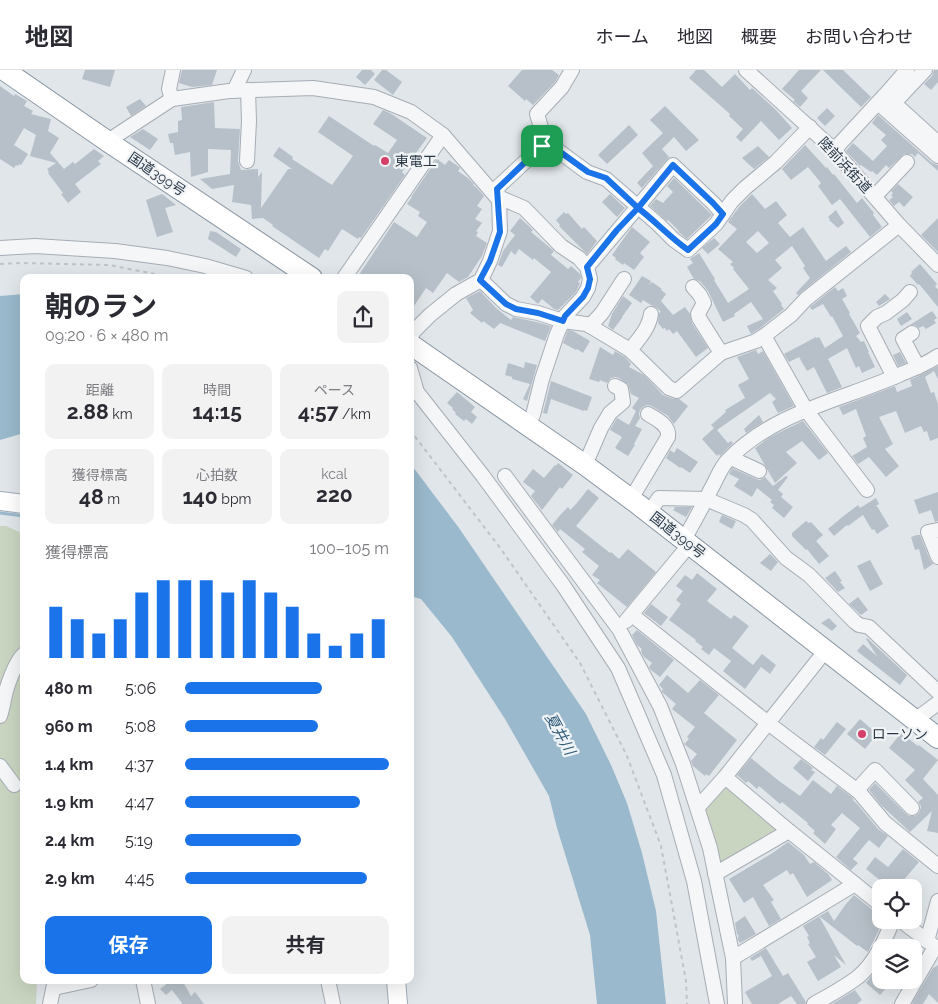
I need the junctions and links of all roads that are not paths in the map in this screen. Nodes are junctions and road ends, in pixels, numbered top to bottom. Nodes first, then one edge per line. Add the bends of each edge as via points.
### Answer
1 (4, 70) edge
2 (173, 70) edge
3 (244, 70) edge
4 (572, 70) edge
5 (746, 70) edge
6 (906, 70) edge
7 (924, 70) edge
8 (241, 90) junction
9 (172, 99) junction
10 (886, 100) junction
11 (810, 128) junction
12 (443, 135) junction
13 (545, 141) junction
14 (938, 143) edge
15 (109, 144) junction
16 (834, 150) junction
17 (938, 156) edge
18 (247, 161) dead end
19 (907, 162) dead end
20 (874, 196) junction
21 (499, 200) junction
22 (638, 208) junction
23 (723, 214) junction
24 (900, 225) junction
25 (0, 248) edge
26 (938, 264) edge
27 (587, 267) junction
28 (232, 274) edge
29 (306, 274) edge
30 (347, 274) edge
31 (624, 279) dead end
32 (480, 280) junction
33 (692, 287) dead end
34 (910, 292) dead end
35 (651, 314) dead end
36 (563, 321) junction
37 (590, 326) junction
38 (414, 331) edge
39 (912, 333) dead end
40 (764, 336) junction
41 (414, 347) edge
42 (630, 350) junction
43 (721, 353) junction
44 (938, 356) edge
45 (918, 367) junction
46 (894, 378) junction
47 (615, 386) dead end
48 (414, 387) edge
49 (806, 410) junction
50 (648, 414) dead end
51 (528, 425) junction
52 (730, 458) junction
53 (586, 466) junction
54 (759, 471) dead end
55 (505, 476) dead end
56 (866, 490) dead end
57 (632, 499) junction
58 (706, 499) junction
59 (0, 501) edge
60 (20, 504) edge
61 (649, 512) junction
62 (938, 530) edge
63 (687, 542) junction
64 (938, 556) edge
65 (632, 615) junction
66 (619, 629) junction
67 (826, 650) junction
68 (20, 658) edge
69 (938, 692) edge
70 (938, 703) edge
71 (0, 716) edge
72 (915, 720) junction
73 (768, 723) junction
74 (938, 738) edge
75 (0, 766) edge
76 (724, 776) junction
77 (14, 785) dead end
78 (856, 790) junction
79 (698, 807) junction
80 (912, 808) dead end
81 (789, 831) junction
82 (938, 866) edge
83 (715, 874) junction
84 (855, 884) junction
85 (872, 898) edge
86 (938, 901) edge
87 (889, 929) edge
88 (911, 929) edge
89 (933, 946) edge
90 (733, 958) junction
91 (55, 984) edge
92 (144, 984) edge
93 (329, 984) edge
94 (396, 984) edge
95 (50, 1004) edge
96 (148, 1004) edge
97 (333, 1004) edge
98 (398, 1004) edge
99 (717, 1004) edge
100 (735, 1004) edge
101 (814, 1004) edge
102 (902, 1004) edge

1 - 15 highway, 国道399号
2 - 9 street via 169,89
3 - 8 street
4 - 13 street via 562,87 537,114
5 - 11 street, 陸前浜街道
6 - 10 street
7 - 10 street
8 - 9 street
8 - 12 street via 313,88 374,96 411,112
8 - 18 street via 249,121
9 - 15 street via 114,137
10 - 14 street
10 - 16 street
10 - 17 street
11 - 16 street, 陸前浜街道
11 - 23 street via 745,188
12 - 21 street
12 - 30 street
13 - 21 street via 499,186
13 - 22 street via 588,172 606,178
15 - 29 highway, 国道399号
16 - 20 street, 陸前浜街道
19 - 20 street
20 - 24 street, 陸前浜街道
21 - 27 street via 524,208
21 - 32 street via 500,232
22 - 23 street via 688,250
22 - 23 street via 673,165
22 - 27 street
24 - 26 street, 陸前浜街道
24 - 40 street
25 - 28 street via 35,246 115,250 167,258
27 - 36 street via 588,288
31 - 37 street
32 - 36 street via 516,309
32 - 38 street via 456,294
33 - 43 street via 704,303 699,318
34 - 46 street via 868,326
35 - 42 street via 646,329
36 - 37 street
36 - 51 street
37 - 42 street
39 - 45 street via 903,339
40 - 43 street via 756,342
40 - 49 street
41 - 51 highway, 国道399号
42 - 43 street via 669,388 677,391
44 - 45 street
45 - 46 street
46 - 49 street
47 - 53 street via 621,389 623,402 601,428
48 - 99 street via 483,476 618,668 667,785 694,881
49 - 52 street via 778,423
49 - 56 street
50 - 57 street via 669,432
51 - 53 highway, 国道399号
52 - 54 street
52 - 58 street
53 - 57 highway, 国道399号
55 - 66 street
57 - 61 highway, 国道399号
58 - 61 street via 658,498
58 - 63 street
58 - 69 street via 752,520 781,554 809,575 855,622 869,627
59 - 60 main road
61 - 63 highway, 国道399号
62 - 64 street via 928,532
63 - 65 street
63 - 67 highway, 国道399号
65 - 66 street
65 - 73 street
66 - 79 street via 660,706
67 - 72 highway, 国道399号
67 - 73 street
68 - 71 street via 6,690
70 - 72 street
72 - 74 highway, 国道399号
73 - 76 street
73 - 78 street
75 - 77 street
76 - 79 street
76 - 81 street
78 - 80 street via 875,770
78 - 82 street via 885,823
79 - 83 street
81 - 83 street
81 - 84 street
83 - 90 street
84 - 85 street
84 - 90 street
86 - 89 street
87 - 101 street via 872,962 858,976
88 - 89 street
89 - 102 street
90 - 100 street
91 - 95 street
92 - 96 street
93 - 97 street
94 - 98 main road

